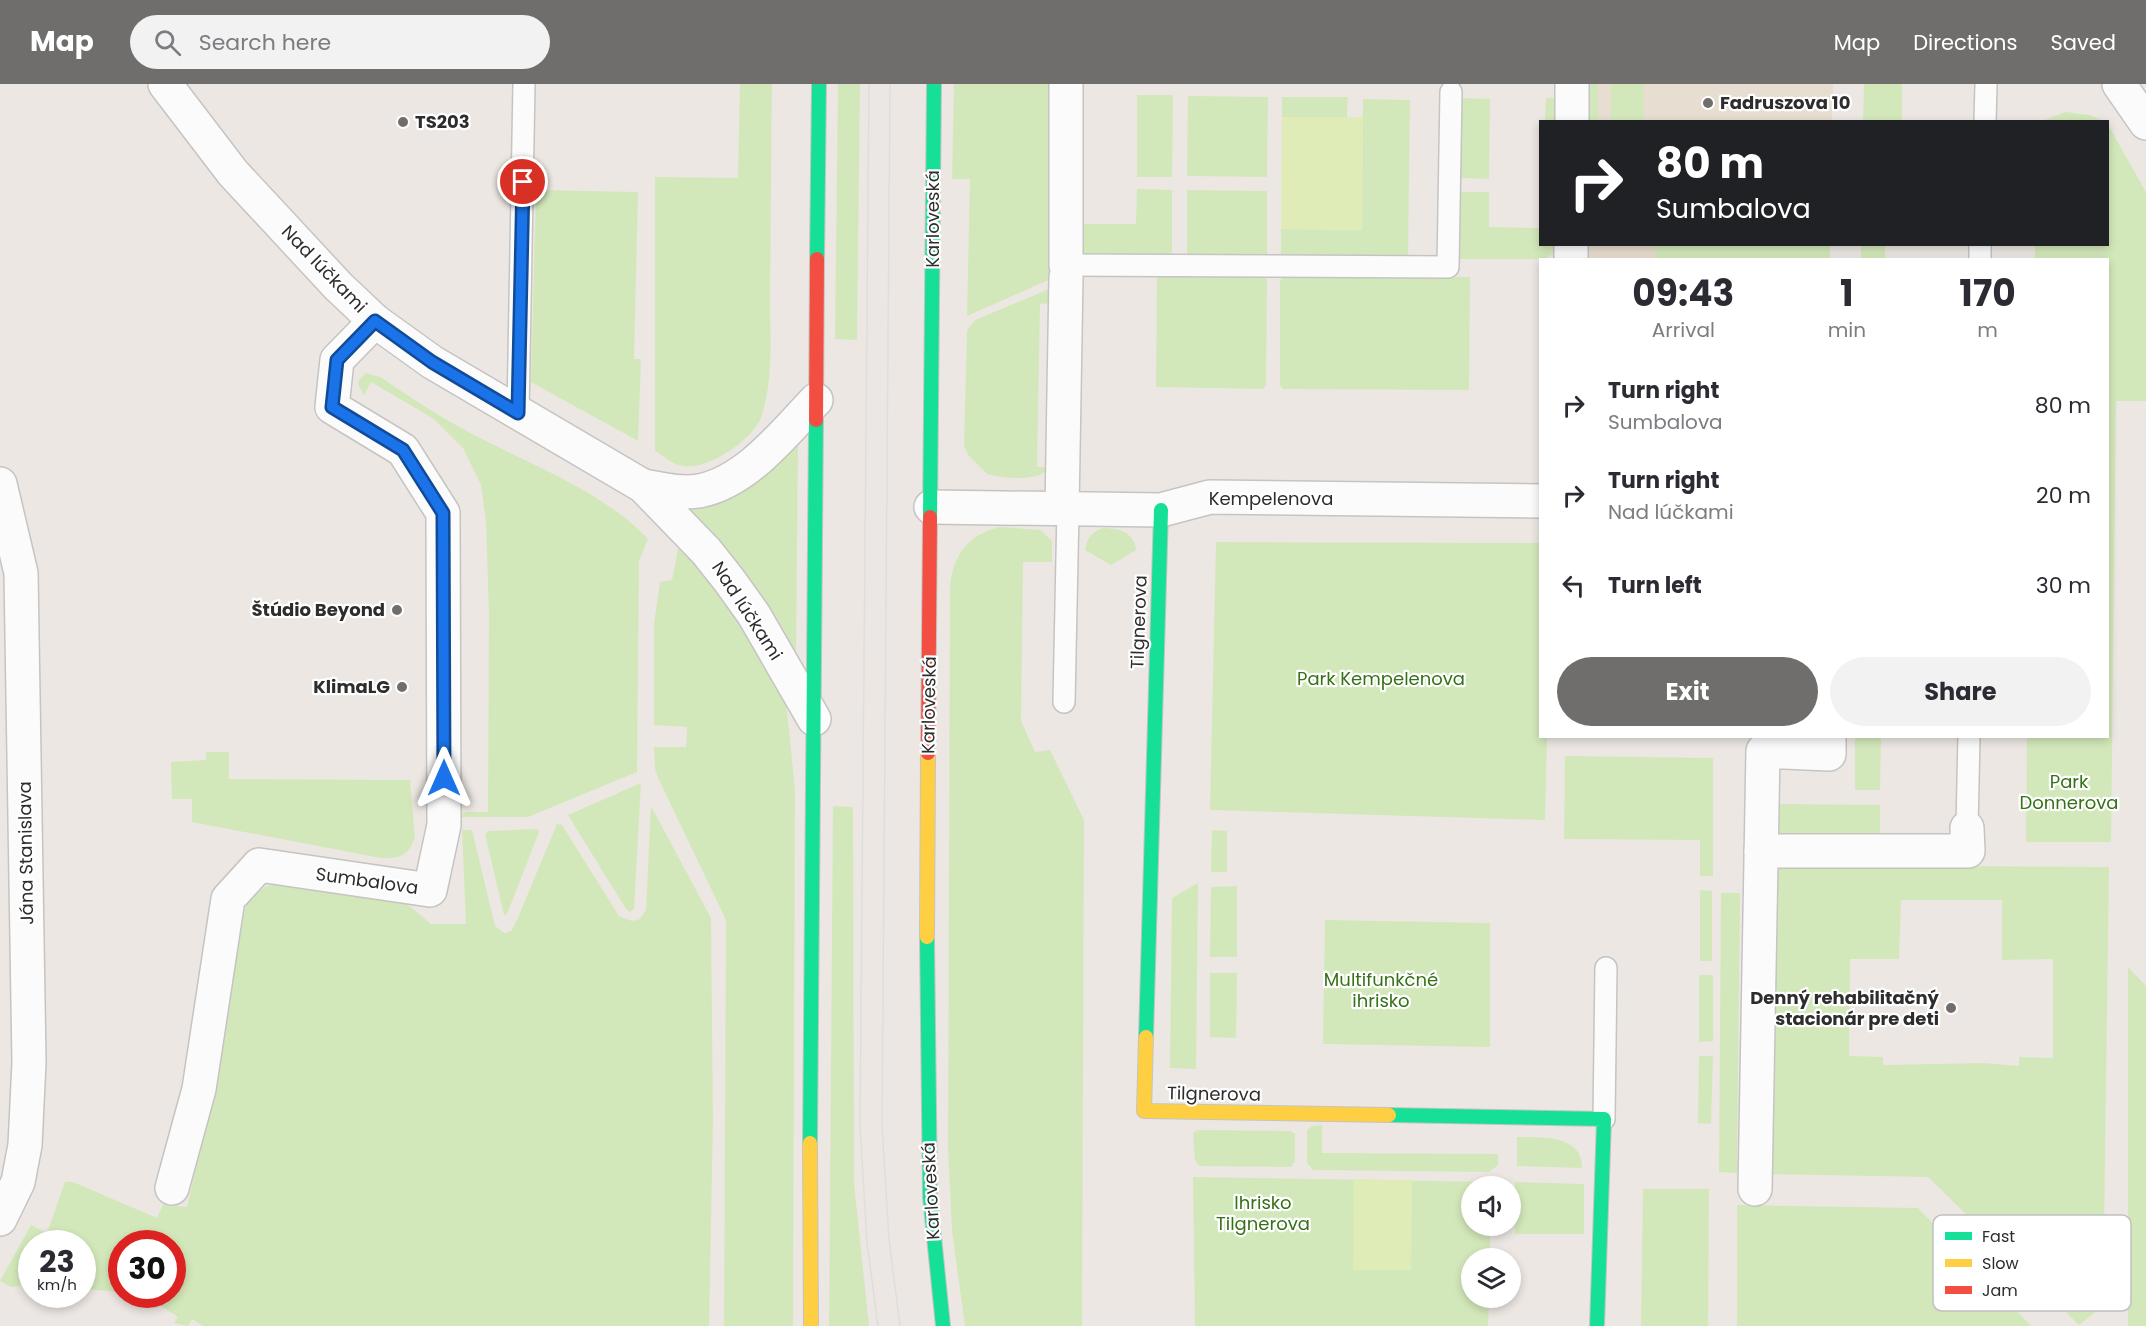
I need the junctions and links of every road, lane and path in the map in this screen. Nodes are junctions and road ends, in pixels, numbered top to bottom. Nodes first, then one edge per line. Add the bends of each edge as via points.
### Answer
1 (165, 84) edge
2 (524, 84) edge
3 (819, 84) edge
4 (934, 84) edge
5 (1066, 84) edge
6 (1572, 84) edge
7 (1986, 84) edge
8 (2119, 84) edge
9 (1451, 92) dead end
10 (1572, 120) edge
11 (1985, 120) edge
12 (2146, 123) edge
13 (1066, 271) junction
14 (375, 321) junction
15 (816, 400) junction
16 (518, 413) junction
17 (0, 484) edge
18 (643, 486) junction
19 (1539, 501) edge
20 (931, 507) junction
21 (1065, 509) junction
22 (1161, 510) junction
23 (1064, 702) dead end
24 (814, 719) junction
25 (1829, 738) edge
26 (1969, 738) edge
27 (1967, 828) joint
28 (1761, 851) junction
29 (1606, 968) dead end
30 (1604, 1119) junction
31 (172, 1188) dead end
32 (1755, 1189) dead end
33 (0, 1219) edge
34 (811, 1326) edge
35 (943, 1326) edge
36 (1597, 1326) edge

1 - 14 street, Nad lúčkami via 233,173
2 - 16 lane
3 - 15 main road
4 - 20 main road, Karloveská
5 - 13 street
6 - 10 street
7 - 11 lane
8 - 12 street
9 - 13 lane via 1448,267
13 - 21 street
14 - 16 street, Nad lúčkami via 432,362
14 - 31 street, Sumbalova via 337,360 332,407 403,450 443,513 444,825 430,890 259,865 228,899 199,1089
15 - 18 street, Nad lúčkami via 754,461 722,482 697,491
15 - 24 main road
16 - 18 street, Nad lúčkami
17 - 33 street, Jána Stanislava via 21,573 29,1063 25,1144 18,1182
18 - 24 street, Nad lúčkami via 729,579
19 - 22 street, Kempelenova via 1210,497
20 - 21 street, Kempelenova
20 - 35 main road, Karloveská via 927,1131
21 - 22 street, Kempelenova
21 - 23 lane
22 - 30 main road, Tilgnerova via 1144,1111
24 - 34 main road
25 - 28 street via 1829,754 1763,751
26 - 27 lane
27 - 28 street via 1968,851
28 - 32 street
29 - 30 lane
30 - 36 main road

